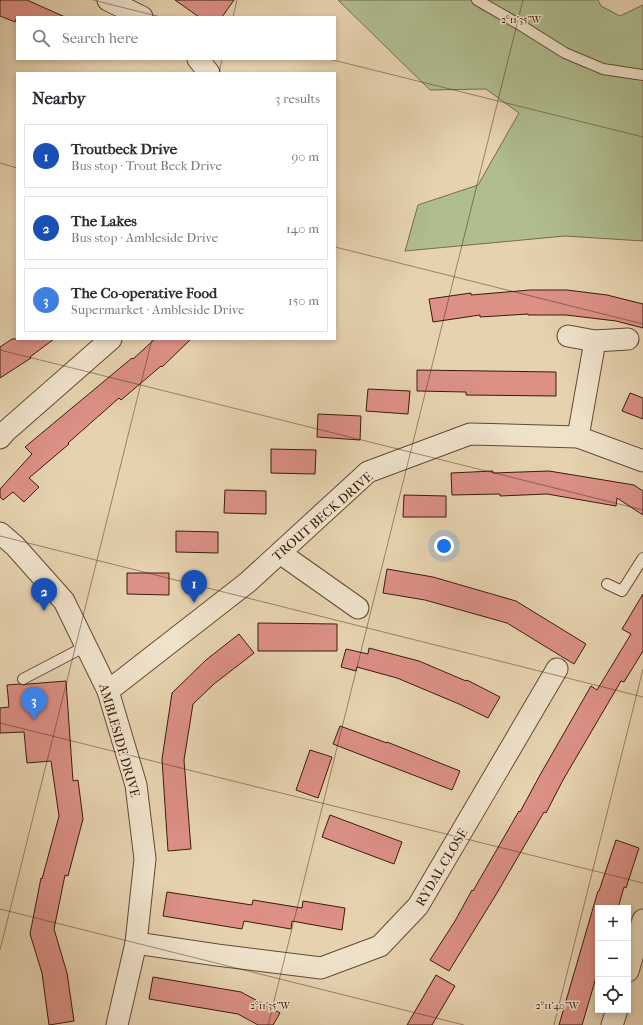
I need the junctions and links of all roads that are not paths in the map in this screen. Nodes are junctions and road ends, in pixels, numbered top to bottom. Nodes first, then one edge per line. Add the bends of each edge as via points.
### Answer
1 (108, 0) edge
2 (477, 0) edge
3 (140, 16) edge
4 (199, 60) edge
5 (208, 72) edge
6 (643, 75) edge
7 (568, 336) dead end
8 (628, 339) dead end
9 (111, 340) edge
10 (595, 341) junction
11 (578, 437) junction
12 (0, 438) edge
13 (643, 461) edge
14 (0, 533) edge
15 (280, 553) junction
16 (643, 558) edge
17 (607, 584) dead end
18 (358, 608) dead end
19 (86, 646) junction
20 (557, 669) dead end
21 (23, 679) dead end
22 (108, 691) junction
23 (643, 920) edge
24 (136, 943) junction
25 (631, 961) edge
26 (616, 1013) edge
27 (117, 1025) edge
28 (612, 1025) edge

1 - 3 street
2 - 6 lane via 566,53 603,69
4 - 5 street
7 - 10 street
8 - 10 street
9 - 12 street
10 - 11 street
11 - 13 street, TROUT BECK DRIVE
11 - 15 street, TROUT BECK DRIVE via 470,434 368,472
14 - 19 street, AMBLESIDE DRIVE via 15,546 64,601
15 - 18 street
15 - 22 street, TROUT BECK DRIVE via 248,582
16 - 17 lane via 622,592
19 - 21 lane
19 - 22 street, AMBLESIDE DRIVE
20 - 24 street, RYDAL CLOSE via 418,906 380,946 322,968
22 - 24 street, AMBLESIDE DRIVE via 136,785 145,859
23 - 25 street
24 - 27 street, AMBLESIDE DRIVE
26 - 28 street

